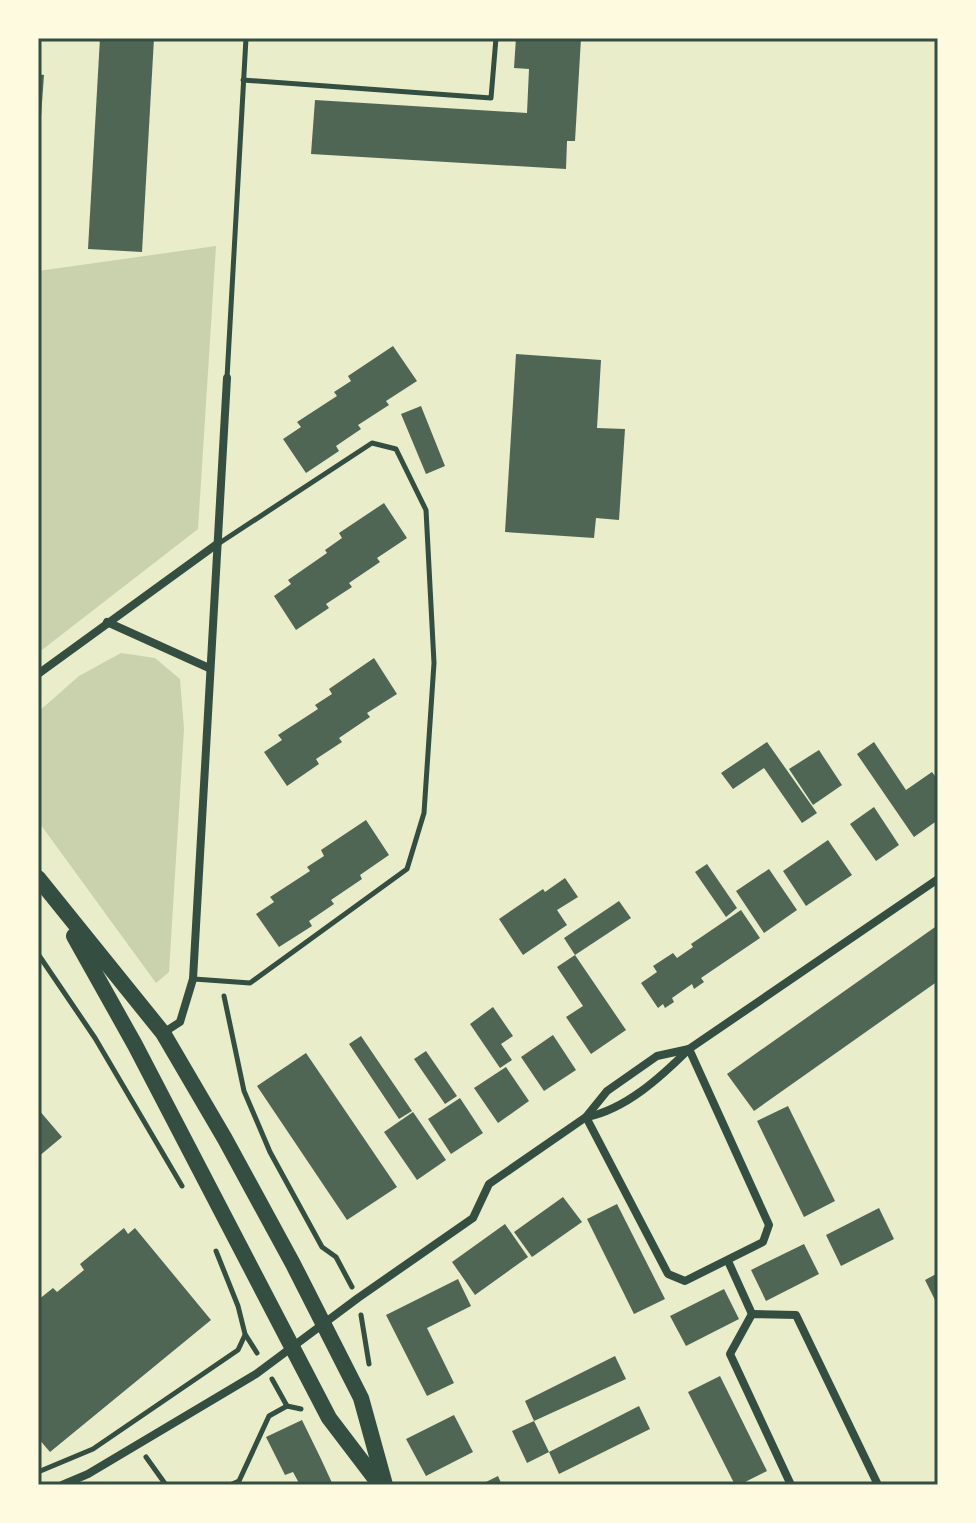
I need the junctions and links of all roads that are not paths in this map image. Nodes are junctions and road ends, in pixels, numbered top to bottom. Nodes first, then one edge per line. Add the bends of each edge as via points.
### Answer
1 (246, 38) edge
2 (496, 38) edge
3 (243, 80) junction
4 (227, 378) joint
5 (217, 544) junction
6 (107, 622) junction
7 (209, 668) junction
8 (38, 674) edge
9 (38, 878) edge
10 (938, 879) edge
11 (52, 897) junction
12 (193, 979) junction
13 (163, 1033) junction
14 (689, 1049) junction
15 (586, 1117) junction
16 (728, 1261) junction
17 (752, 1314) junction
18 (323, 1324) junction
19 (293, 1346) junction
20 (62, 1485) edge
21 (382, 1485) edge
22 (791, 1485) edge
23 (878, 1485) edge

1 - 3 lane
2 - 3 lane via 491,98
3 - 4 lane
4 - 5 street
5 - 6 street
5 - 7 street
5 - 12 lane via 372,443 396,449 426,510 434,663 424,813 407,869 250,983
6 - 7 street
6 - 8 street
7 - 12 street
9 - 11 main road
10 - 14 street
11 - 13 main road
11 - 19 main road
12 - 13 street via 180,1022
13 - 18 main road via 233,1152
14 - 15 street via 664,1074 606,1113
14 - 15 street via 657,1056 607,1091
14 - 16 street via 769,1225 763,1242
15 - 16 street via 668,1274 685,1281
15 - 18 street via 489,1184 473,1218
16 - 17 street
17 - 22 street via 730,1354
17 - 23 street via 796,1315
18 - 19 street
18 - 21 main road via 361,1398
19 - 20 street via 139,1445
19 - 21 main road via 329,1418

